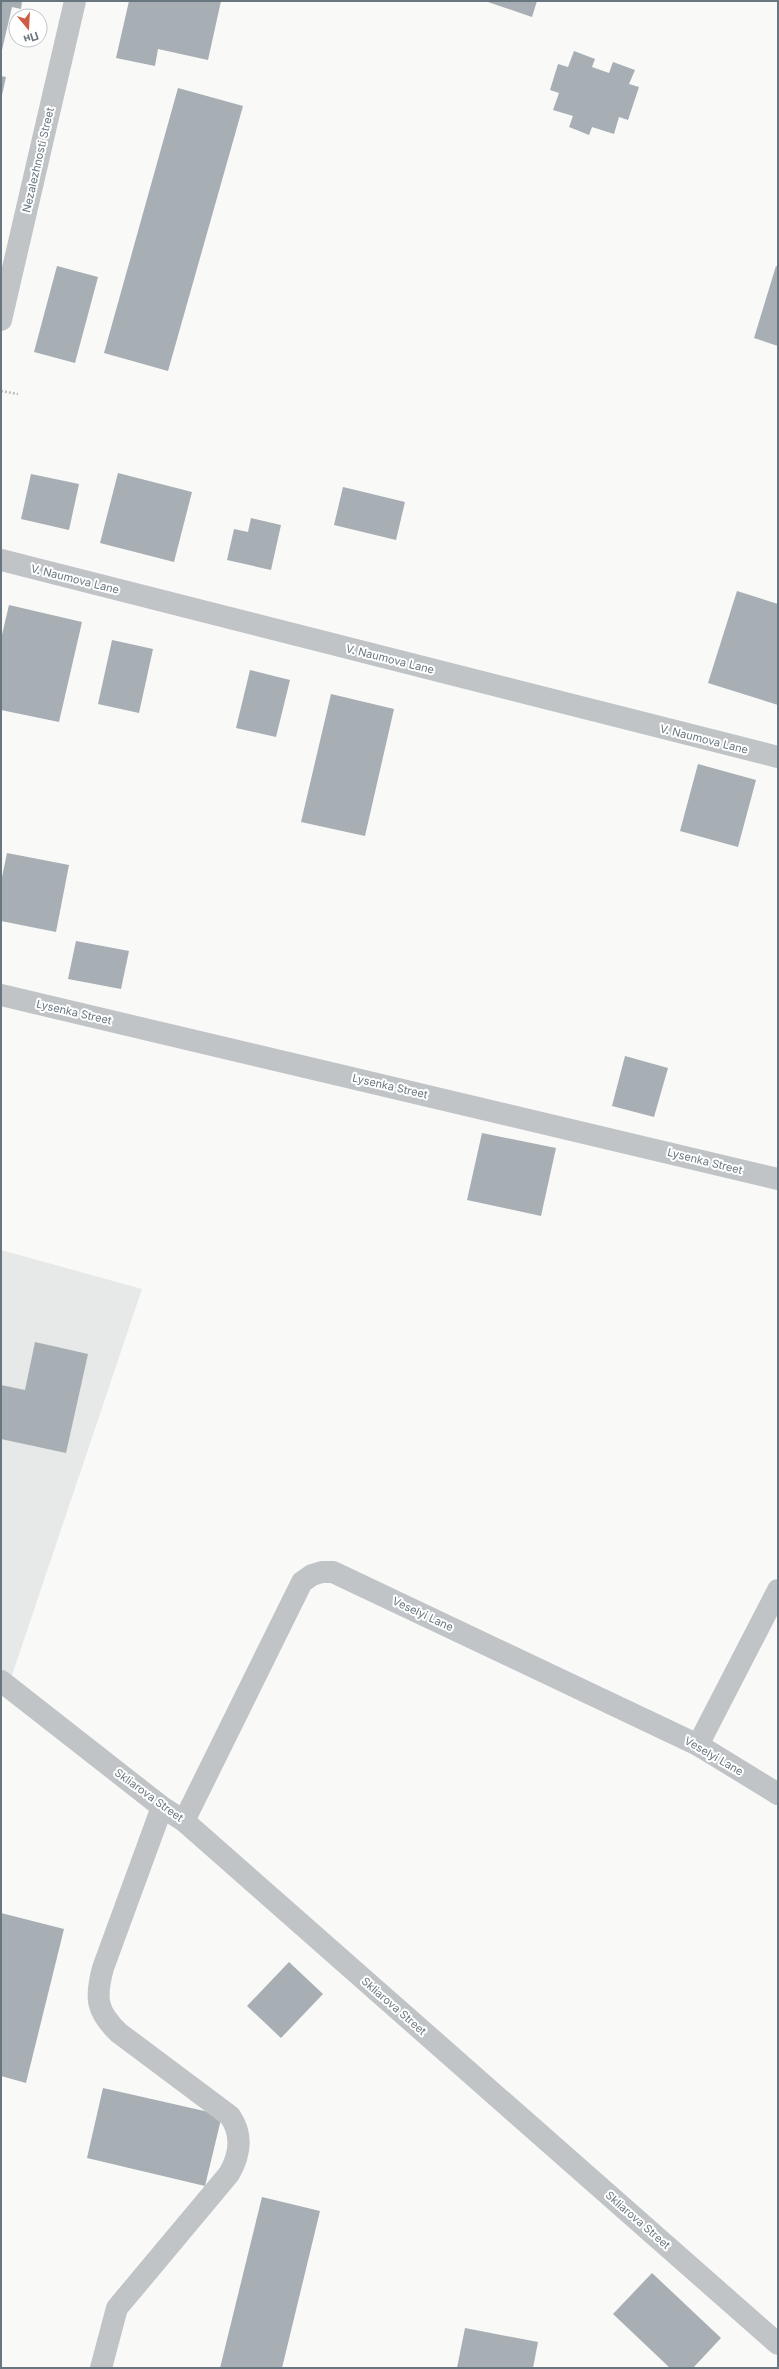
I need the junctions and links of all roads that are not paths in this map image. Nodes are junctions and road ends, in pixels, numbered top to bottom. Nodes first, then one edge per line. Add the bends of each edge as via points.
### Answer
1 (75, 1) edge
2 (1, 320) edge
3 (1, 560) edge
4 (778, 757) edge
5 (1, 995) edge
6 (778, 1179) edge
7 (778, 1590) edge
8 (1, 1681) edge
9 (698, 1745) junction
10 (778, 1794) edge
11 (162, 1807) junction
12 (184, 1820) junction
13 (778, 2344) edge
14 (101, 2368) edge

1 - 2 street, Nezalezhnosti Street
3 - 4 street, V. Naumova Lane
5 - 6 street, Lysenka Street
7 - 9 street
8 - 11 street, Skliarova Street
9 - 10 street, Veselyi Lane
9 - 12 street, Veselyi Lane via 334,1572 322,1572 302,1582
11 - 12 street, Skliarova Street
11 - 14 street via 103,1968 98,1986 99,2004 106,2020 119,2033 230,2116 236,2125 239,2146 236,2161 229,2174 117,2308
12 - 13 street, Skliarova Street

